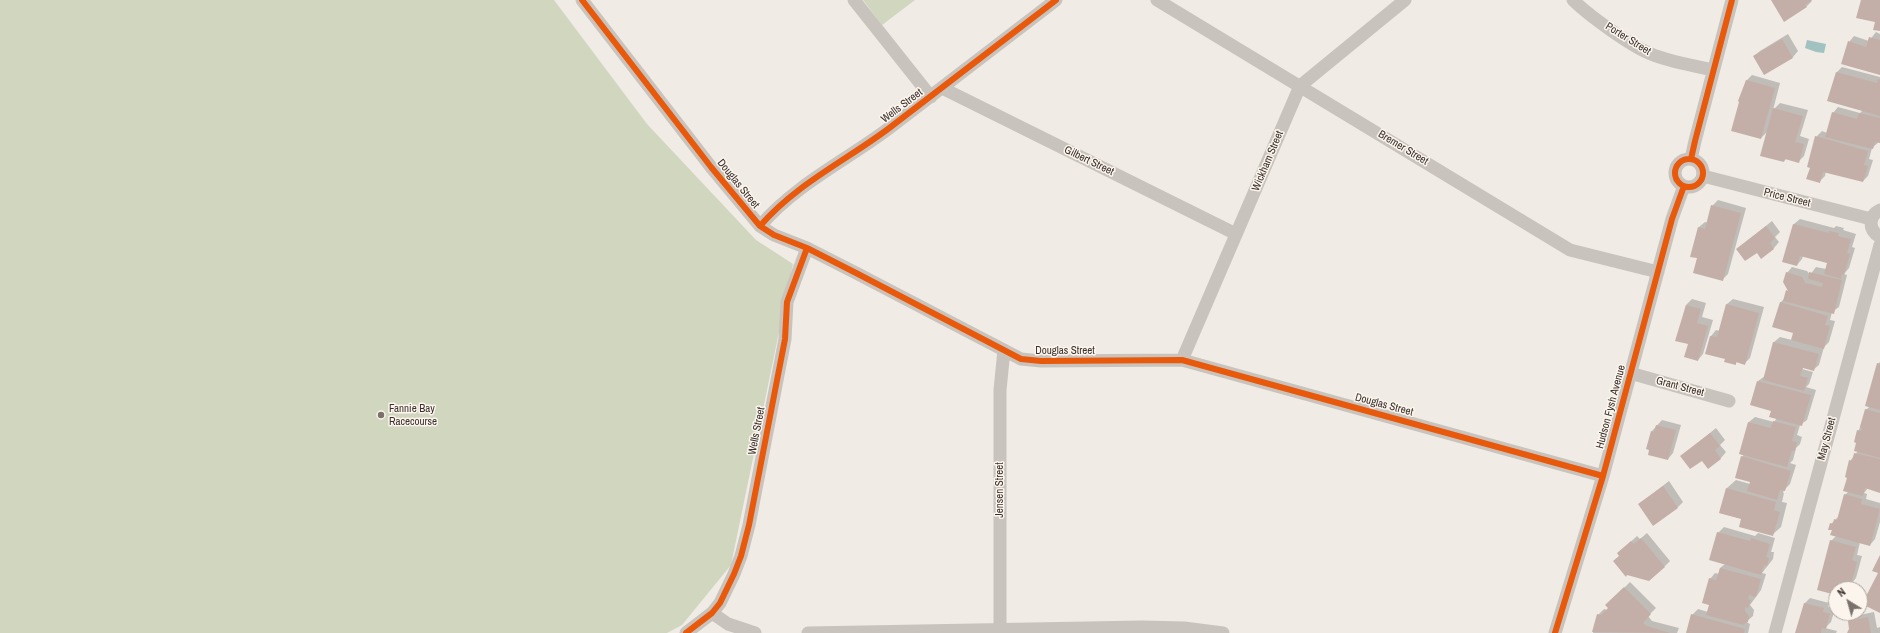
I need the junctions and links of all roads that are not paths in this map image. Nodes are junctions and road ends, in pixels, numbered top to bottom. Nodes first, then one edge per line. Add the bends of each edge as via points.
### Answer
1 (582, 0) edge
2 (854, 0) edge
3 (1056, 0) edge
4 (1157, 0) edge
5 (1405, 0) edge
6 (1573, 0) edge
7 (1732, 0) edge
8 (1713, 70) junction
9 (1300, 86) junction
10 (942, 88) junction
11 (931, 97) junction
12 (1691, 159) junction
13 (1703, 176) junction
14 (1684, 186) junction
15 (1876, 214) edge
16 (760, 226) junction
17 (1236, 234) junction
18 (1880, 237) edge
19 (1880, 245) edge
20 (807, 248) junction
21 (1658, 272) junction
22 (1004, 350) junction
23 (1182, 360) junction
24 (1630, 373) junction
25 (1729, 401) dead end
26 (1603, 476) junction
27 (712, 613) junction
28 (1000, 630) junction
29 (686, 633) edge
30 (754, 633) edge
31 (808, 633) edge
32 (1223, 633) edge
33 (1555, 633) edge
34 (1775, 633) edge

1 - 16 street, Douglas Street
2 - 11 street
3 - 10 street, Wells Street
4 - 9 street, Bremer Street
5 - 9 street, Wickham Street
6 - 8 street, Porter Street via 1642,50 1658,57
7 - 8 street
8 - 12 street
9 - 17 street, Wickham Street
9 - 21 street, Bremer Street via 1570,250
10 - 11 street, Wells Street
10 - 17 street, Gilbert Street
11 - 16 street, Wells Street via 865,146 796,192
12 - 13 street via 1701,165
12 - 14 street via 1680,162 1675,169 1677,181
13 - 14 street via 1694,187
13 - 15 street, Price Street
14 - 21 street, Hudson Fysh Avenue
15 - 18 street via 1872,228
16 - 20 street, Douglas Street via 774,235
17 - 23 street, Wickham Street
19 - 34 street, May Street
20 - 22 street, Douglas Street
20 - 27 street, Wells Street via 787,302 785,339 745,541 726,592
21 - 24 street, Hudson Fysh Avenue
22 - 23 street, Douglas Street via 1030,361
22 - 28 street, Jensen Street via 1000,390
23 - 26 street, Douglas Street
24 - 25 street, Grant Street
24 - 26 street, Hudson Fysh Avenue
26 - 33 street, Hudson Fysh Avenue
27 - 29 street, Wells Street
27 - 30 street via 728,624
28 - 31 street
28 - 32 street via 1142,627 1184,628

